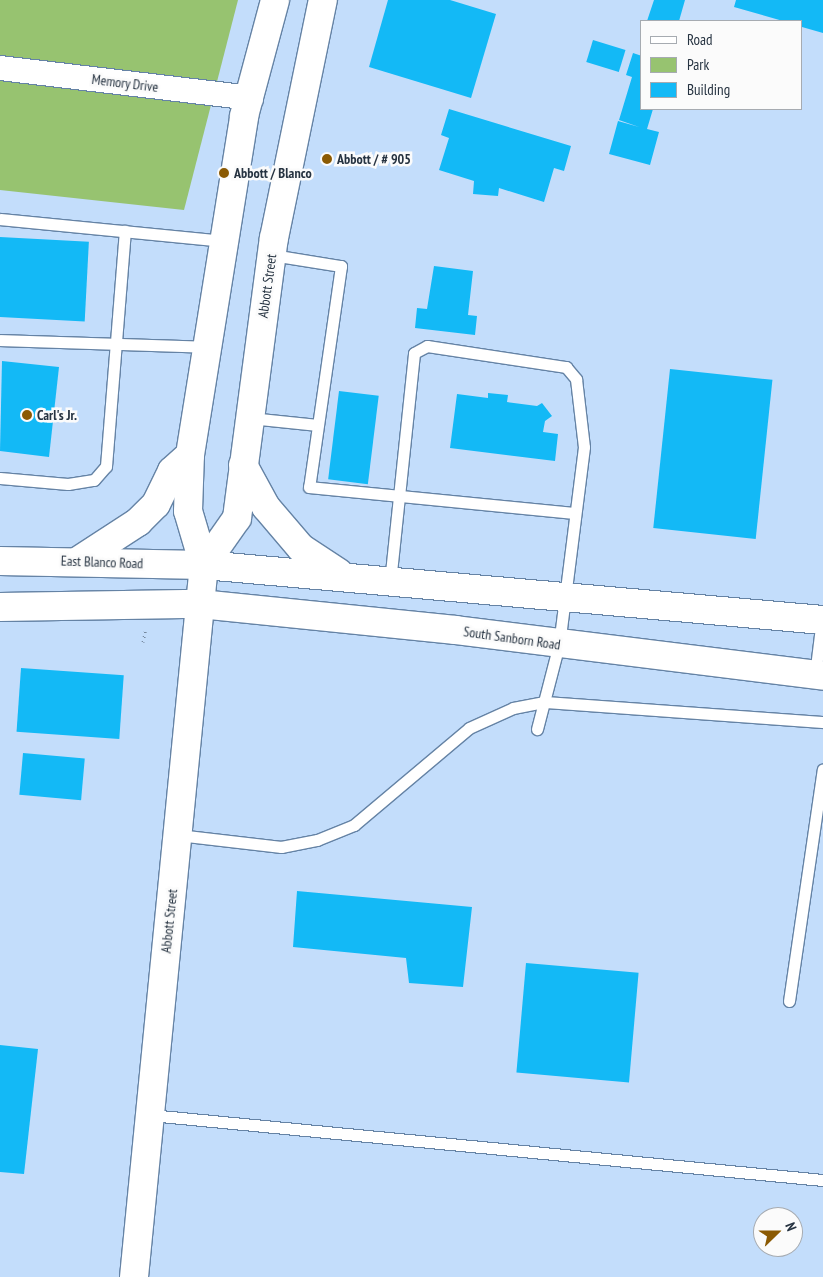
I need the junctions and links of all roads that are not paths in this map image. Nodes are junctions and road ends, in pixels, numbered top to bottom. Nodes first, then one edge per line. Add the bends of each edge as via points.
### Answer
1 (276, 0) edge
2 (323, 0) edge
3 (0, 68) edge
4 (251, 98) junction
5 (0, 219) edge
6 (125, 231) junction
7 (226, 242) junction
8 (271, 255) junction
9 (0, 340) edge
10 (119, 344) junction
11 (207, 347) junction
12 (249, 418) junction
13 (318, 425) junction
14 (190, 455) junction
15 (243, 465) junction
16 (0, 478) edge
17 (401, 496) junction
18 (574, 513) junction
19 (0, 561) edge
20 (78, 561) junction
21 (204, 564) junction
22 (340, 574) junction
23 (390, 582) junction
24 (563, 598) junction
25 (200, 604) junction
26 (0, 607) edge
27 (823, 616) edge
28 (559, 644) junction
29 (819, 676) edge
30 (544, 702) junction
31 (823, 722) edge
32 (537, 729) dead end
33 (823, 769) edge
34 (177, 835) junction
35 (789, 1001) dead end
36 (150, 1115) junction
37 (823, 1180) edge
38 (134, 1277) edge

1 - 4 main road, Abbott Street
2 - 8 main road, Abbott Street
3 - 4 street, Memory Drive
4 - 7 main road, Abbott Street via 244,116
5 - 6 lane
6 - 7 lane
6 - 10 lane
7 - 11 main road, Abbott Street
8 - 12 main road, Abbott Street
8 - 13 lane via 341,266
9 - 10 lane
10 - 11 lane
10 - 16 lane via 106,466 94,480 68,484
11 - 14 main road, Abbott Street
12 - 13 lane
12 - 15 main road, Abbott Street
13 - 17 lane via 309,487
14 - 20 main road via 172,471 156,504 138,522
14 - 21 main road, Abbott Street via 188,511
15 - 21 main road, Abbott Street via 237,518
15 - 22 main road via 266,507 301,548
17 - 18 lane
17 - 18 lane via 414,353 427,346 566,367 576,379 584,447
17 - 23 lane
18 - 24 lane
19 - 20 main road, East Blanco Road
20 - 21 main road, East Blanco Road
21 - 22 main road
21 - 25 main road, Abbott Street
22 - 23 main road
23 - 24 main road
24 - 27 main road
24 - 28 lane
25 - 26 main road
25 - 28 main road, South Sanborn Road
25 - 34 main road, Abbott Street
27 - 29 lane
28 - 29 main road, South Sanborn Road
28 - 30 lane
30 - 31 lane
30 - 32 lane
30 - 34 lane via 494,715 469,728 354,825 316,840 281,847
33 - 35 lane
34 - 36 main road, Abbott Street
36 - 37 lane
36 - 38 main road, Abbott Street

